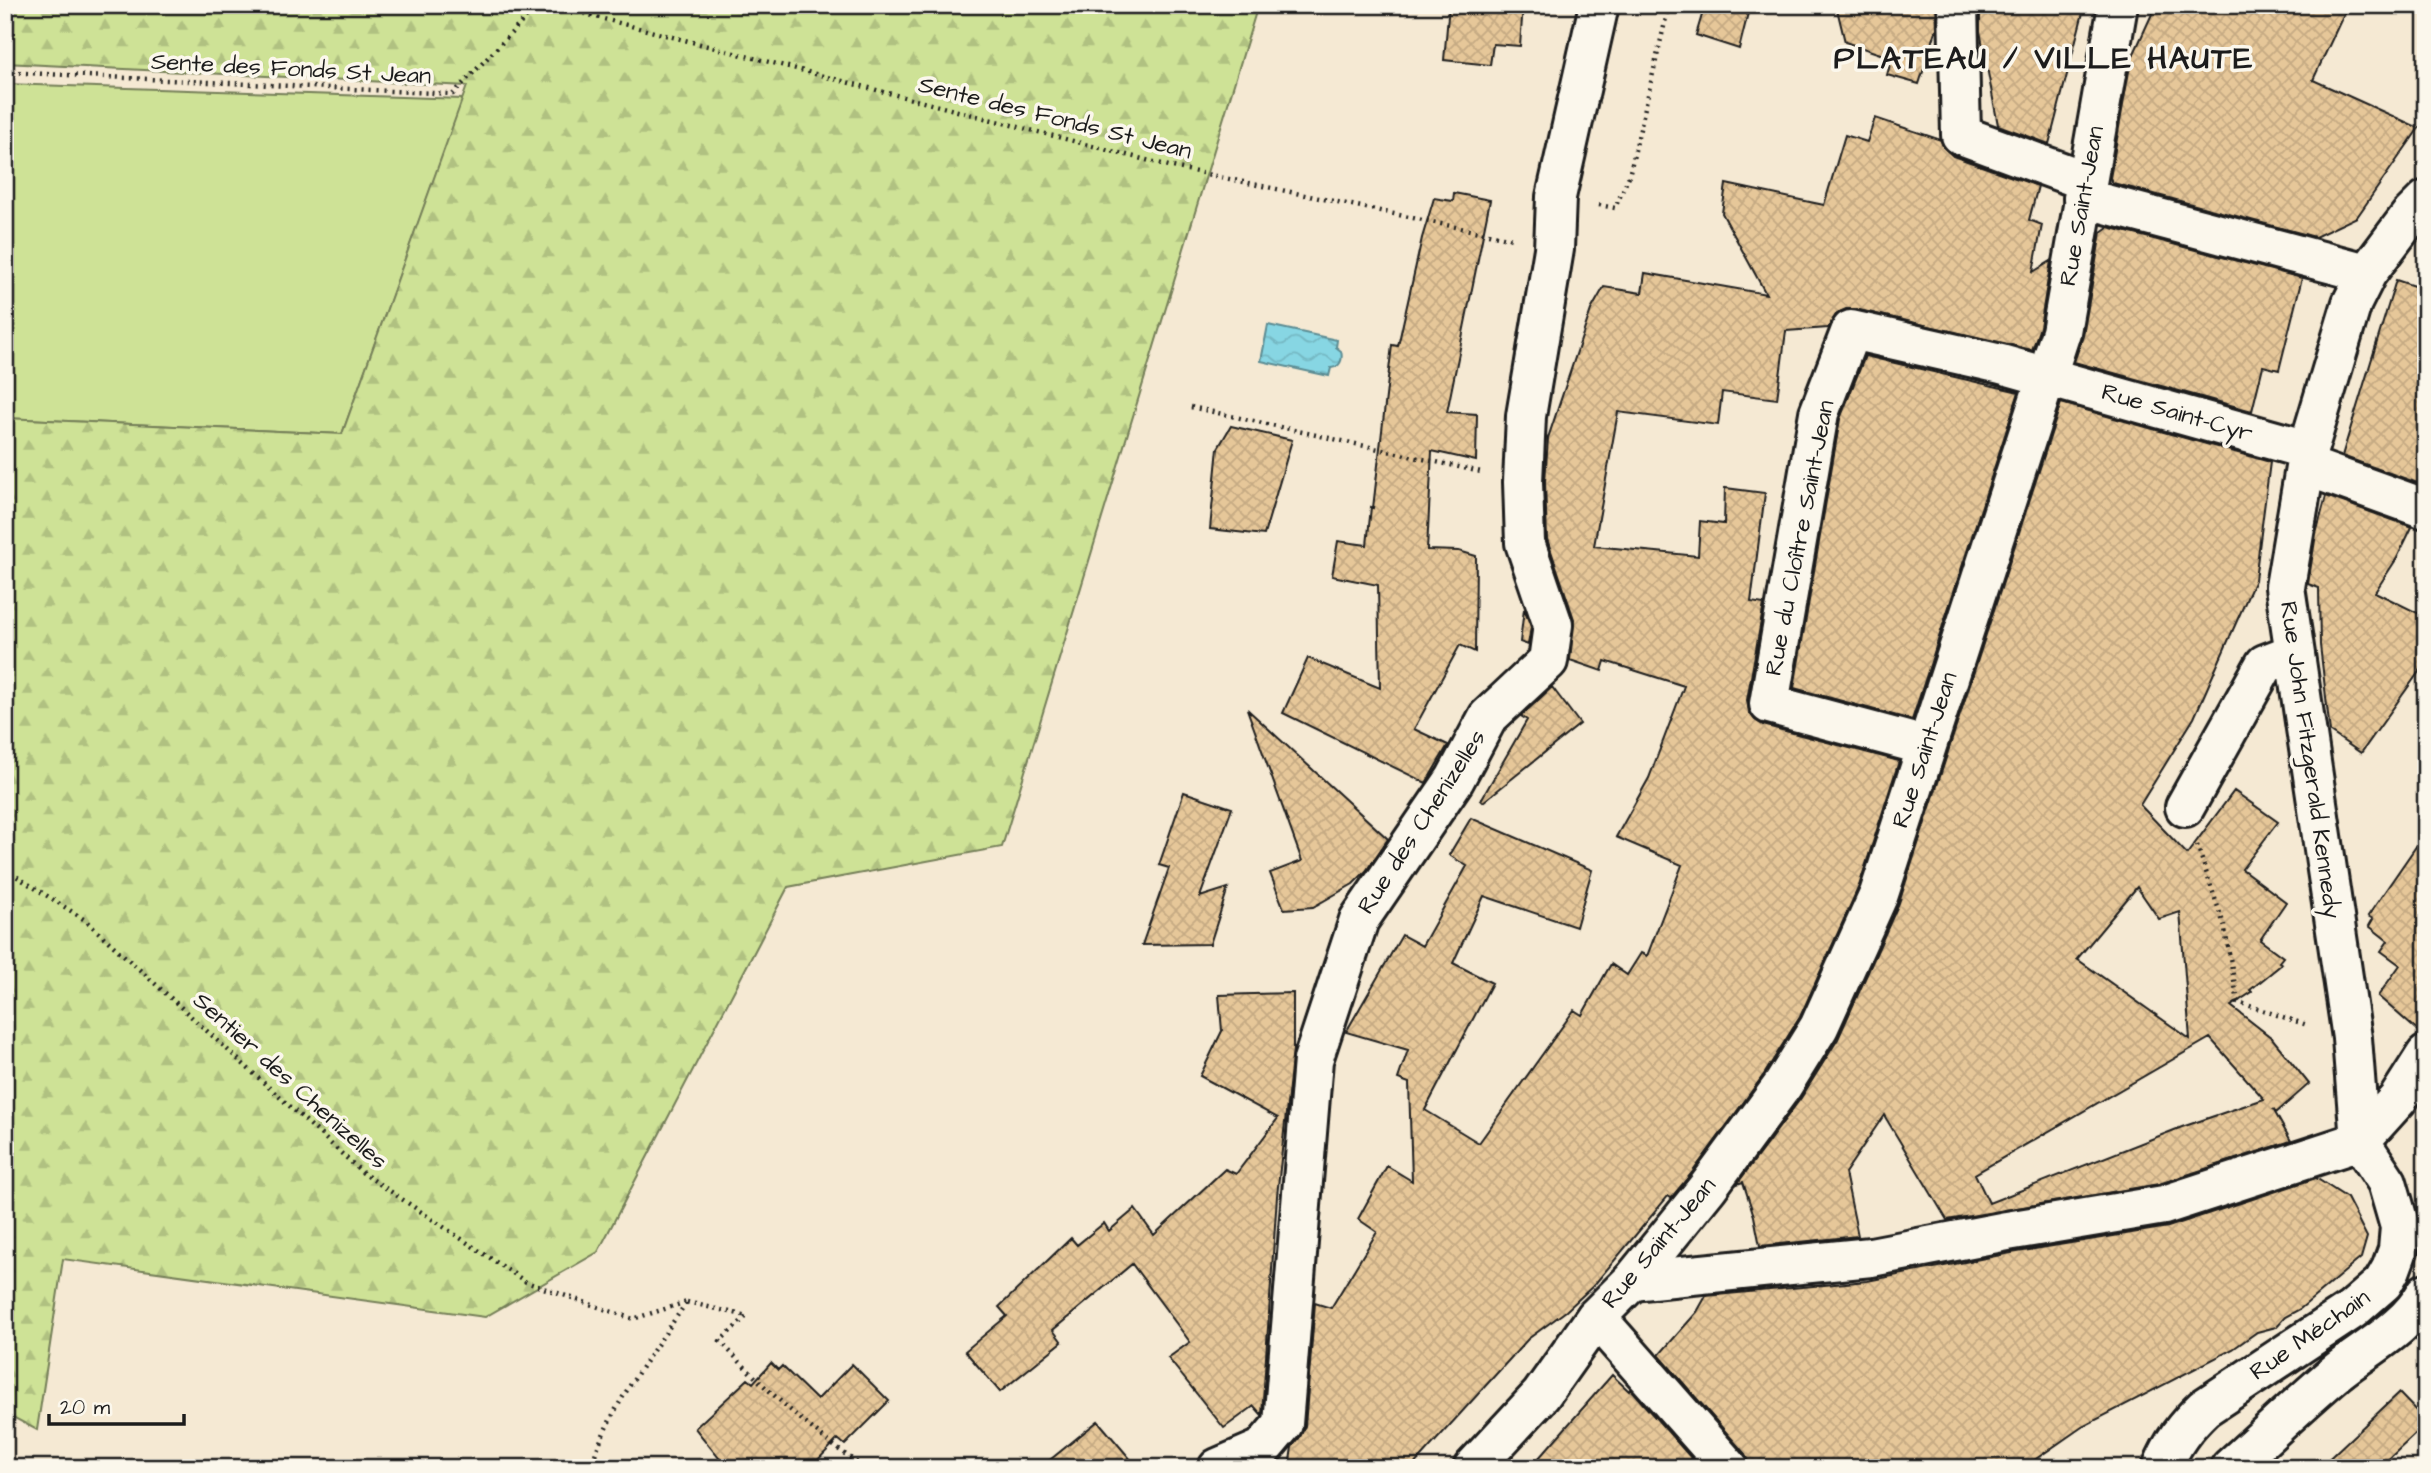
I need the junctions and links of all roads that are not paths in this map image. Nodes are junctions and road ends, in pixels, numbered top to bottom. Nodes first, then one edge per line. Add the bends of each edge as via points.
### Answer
1 (1599, 5) edge
2 (1958, 5) edge
3 (2118, 5) edge
4 (2085, 190) junction
5 (2426, 200) edge
6 (2367, 273) junction
7 (2047, 376) junction
8 (2307, 458) junction
9 (2426, 509) edge
10 (2294, 653) junction
11 (1926, 746) junction
12 (2185, 807) road end
13 (2426, 1055) edge
14 (2360, 1141) junction
15 (1632, 1280) junction
16 (2426, 1293) edge
17 (1596, 1317) junction
18 (1218, 1468) edge
19 (1474, 1468) edge
20 (1729, 1468) edge
21 (2162, 1468) edge
22 (2230, 1468) edge

1 - 18 street, Rue des Chenizelles via 1556,197 1554,249 1526,416 1525,543 1553,625 1548,661 1488,717 1455,779 1359,920 1313,1060 1283,1424 1262,1449
2 - 4 street via 1961,135
3 - 4 street, Rue Saint-Jean
4 - 6 street
4 - 7 street, Rue Saint-Jean via 2061,332
5 - 6 street, Rue John Fitzgerald Kennedy
6 - 8 street, Rue John Fitzgerald Kennedy via 2352,303
7 - 8 street, Rue Saint-Cyr
7 - 11 street, Rue Saint-Jean
7 - 11 street, Rue du Cloître Saint-Jean via 1851,330 1819,413 1769,704
8 - 9 street, Rue Saint-Cyr
8 - 10 street, Rue John Fitzgerald Kennedy via 2285,587
10 - 12 street via 2265,664
10 - 14 street, Rue John Fitzgerald Kennedy via 2352,1038
11 - 15 street, Rue Saint-Jean via 1879,894 1819,1027 1709,1187
13 - 14 street via 2398,1099
14 - 15 street via 2164,1205 1871,1258
14 - 21 street, Rue Méchain via 2387,1182 2400,1227 2398,1250 2383,1283 2353,1310 2204,1408 2170,1447
15 - 17 street, Rue Saint-Jean
16 - 22 street via 2401,1324 2338,1371
17 - 19 street, Rue Saint-Jean via 1541,1395
17 - 20 street

